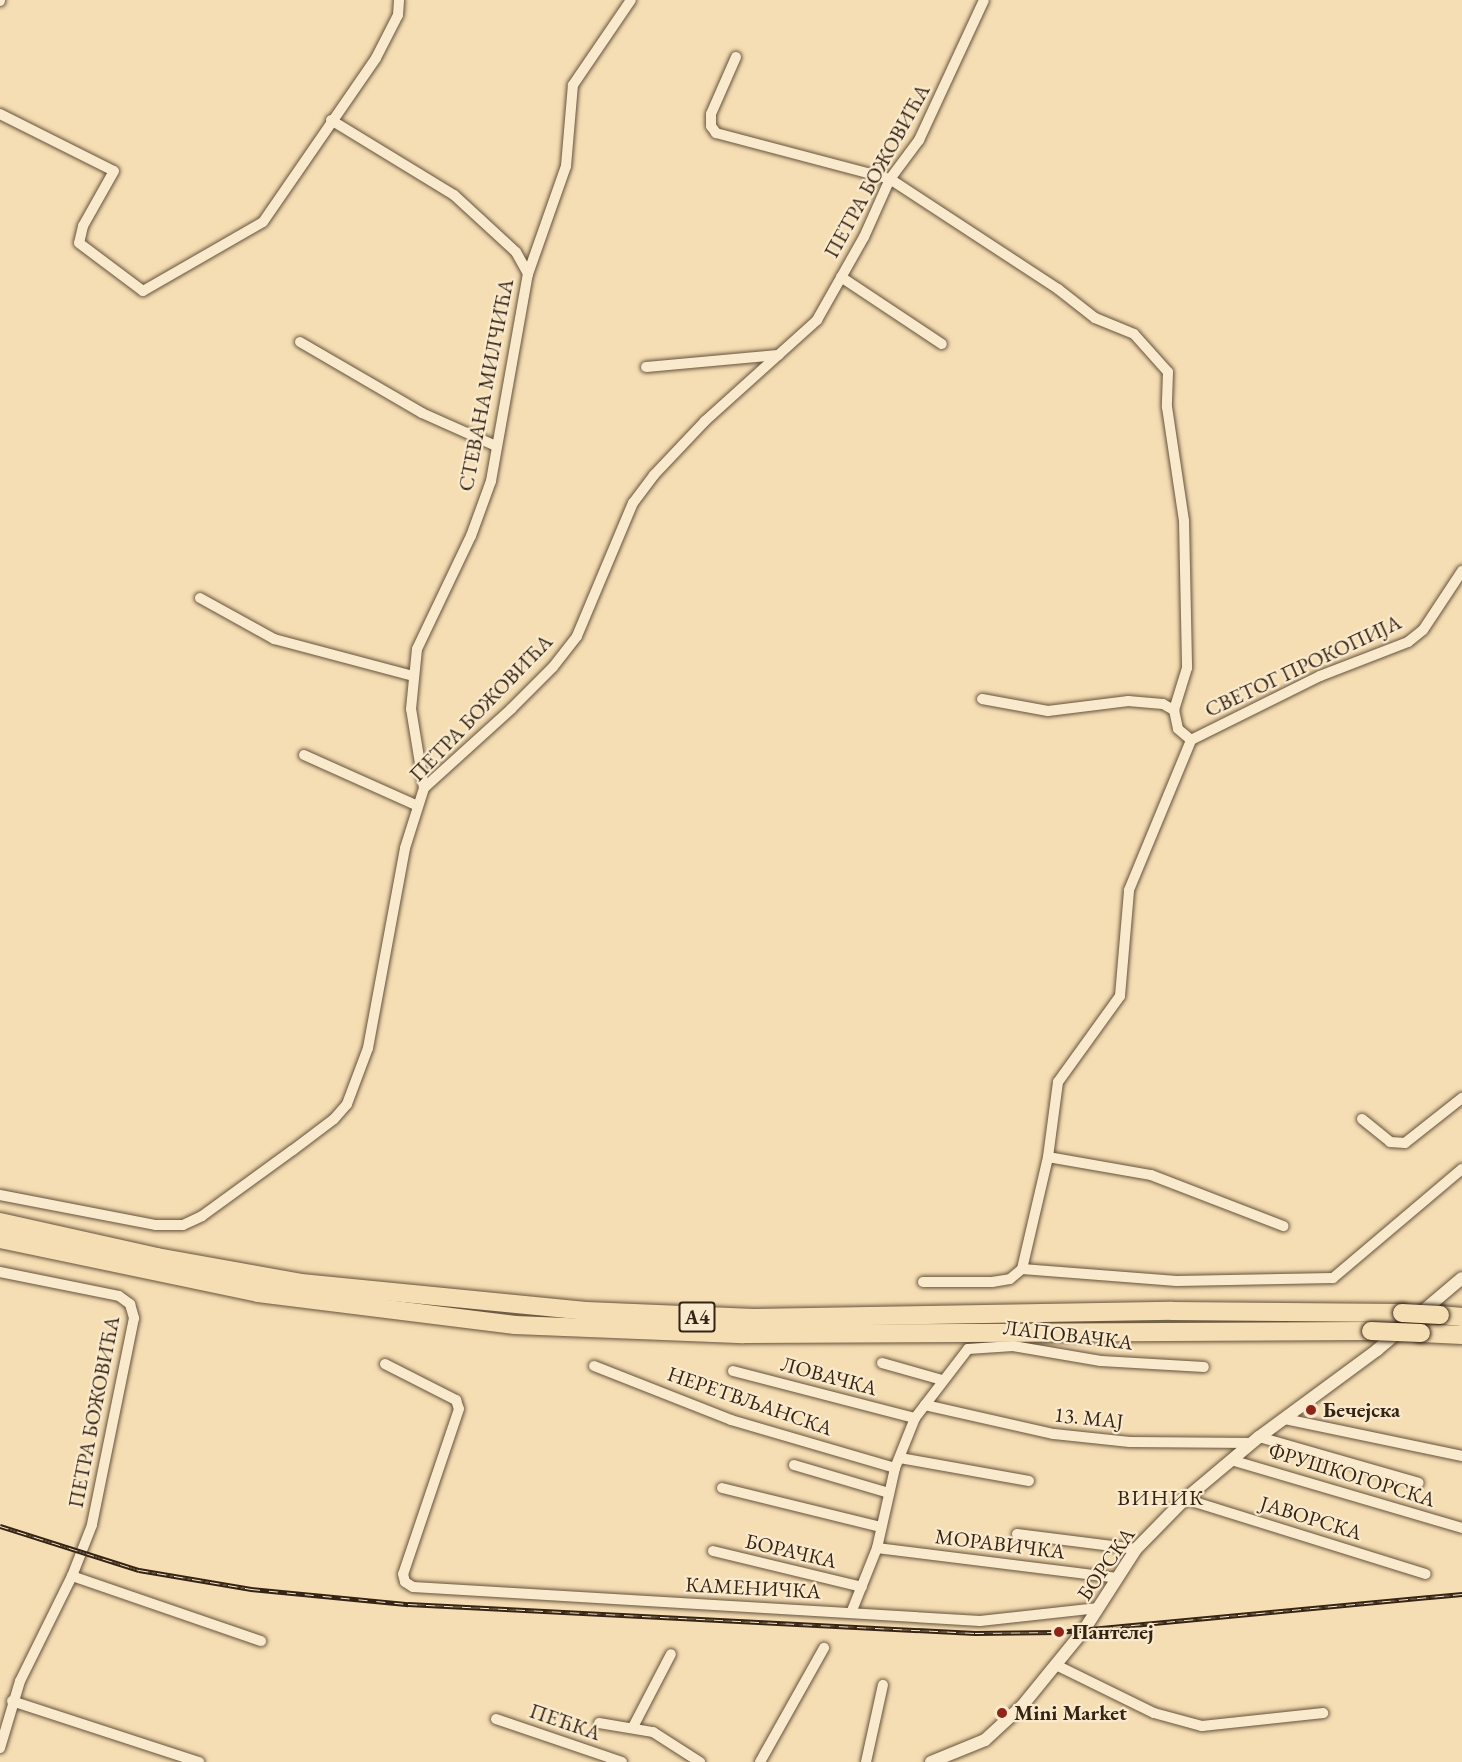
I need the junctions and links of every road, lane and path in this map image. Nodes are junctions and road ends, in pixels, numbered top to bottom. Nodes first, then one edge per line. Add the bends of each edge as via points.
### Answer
1 (399, 0) edge
2 (631, 0) edge
3 (980, 2) edge
4 (736, 57) dead end
5 (0, 114) edge
6 (332, 120) junction
7 (890, 179) junction
8 (528, 274) junction
9 (841, 277) junction
10 (300, 342) dead end
11 (942, 344) dead end
12 (778, 355) junction
13 (646, 367) dead end
14 (496, 446) junction
15 (1462, 571) edge
16 (200, 598) dead end
17 (413, 676) junction
18 (982, 699) dead end
19 (1174, 710) junction
20 (1191, 740) junction
21 (304, 755) dead end
22 (424, 788) junction
23 (416, 805) junction
24 (1462, 1098) edge
25 (1362, 1119) dead end
26 (1048, 1157) junction
27 (1462, 1169) edge
28 (0, 1195) edge
29 (0, 1222) edge
30 (1283, 1226) dead end
31 (0, 1239) edge
32 (1022, 1269) junction
33 (0, 1272) edge
34 (1462, 1278) edge
35 (923, 1282) dead end
36 (1462, 1317) edge
37 (1462, 1335) edge
38 (882, 1363) dead end
39 (385, 1364) dead end
40 (594, 1366) dead end
41 (1204, 1367) dead end
42 (733, 1371) dead end
43 (942, 1380) junction
44 (925, 1405) junction
45 (915, 1419) junction
46 (1285, 1419) junction
47 (1255, 1440) junction
48 (1462, 1456) edge
49 (1231, 1460) junction
50 (898, 1463) junction
51 (794, 1465) dead end
52 (1029, 1481) dead end
53 (1419, 1483) dead end
54 (722, 1488) dead end
55 (889, 1493) junction
56 (1185, 1499) junction
57 (881, 1527) junction
58 (1462, 1528) edge
59 (1017, 1534) dead end
60 (877, 1548) junction
61 (1136, 1549) junction
62 (713, 1551) dead end
63 (1426, 1574) dead end
64 (72, 1576) junction
65 (1117, 1578) junction
66 (862, 1587) junction
67 (1098, 1608) junction
68 (851, 1612) junction
69 (261, 1641) dead end
70 (824, 1648) dead end
71 (671, 1654) dead end
72 (1056, 1665) junction
73 (883, 1685) dead end
74 (12, 1701) junction
75 (1323, 1713) dead end
76 (496, 1719) dead end
77 (599, 1723) dead end
78 (633, 1727) junction
79 (0, 1748) edge
80 (199, 1762) edge
81 (622, 1762) edge
82 (700, 1762) edge
83 (760, 1762) edge
84 (866, 1762) edge
85 (931, 1762) edge

1 - 6 street via 399,15 376,58
2 - 8 street, СТЕВАНА МИЛЧИЋА via 573,85 566,166
3 - 7 street, ПЕТРА БОЖОВИЋА via 919,140
4 - 7 street via 711,114 713,130
5 - 6 street via 114,171 83,226 79,243 143,291 263,222
6 - 8 street via 454,195 516,252
7 - 9 street, ПЕТРА БОЖОВИЋА
7 - 19 street via 1058,289 1095,318 1134,334 1168,372 1167,407 1184,521 1187,668
8 - 14 street, СТЕВАНА МИЛЧИЋА
9 - 11 street
9 - 12 street, ПЕТРА БОЖОВИЋА via 817,321
10 - 14 street via 422,413
12 - 13 street
12 - 22 street, ПЕТРА БОЖОВИЋА via 705,421 633,503 577,636 553,668
14 - 17 street, СТЕВАНА МИЛЧИЋА via 491,481 471,536 417,650
15 - 20 street, СВЕТОГ ПРОКОПИЈА via 1423,630 1407,642 1320,676
16 - 17 street via 274,639
17 - 22 street, СТЕВАНА МИЛЧИЋА via 411,709
18 - 19 street via 1047,711 1128,701 1163,704
19 - 20 street via 1178,729
20 - 26 street, СВЕТОГ ПРОКОПИЈА via 1129,890 1120,996 1058,1082
21 - 23 street
22 - 23 street, ПЕТРА БОЖОВИЋА
23 - 28 street, ПЕТРА БОЖОВИЋА via 368,1048 358,1083 334,1119 202,1216 183,1225 156,1225
24 - 25 street via 1405,1143 1390,1142
26 - 30 street via 1151,1175
26 - 32 street, СВЕТОГ ПРОКОПИЈА
27 - 32 street via 1333,1278 1177,1281
29 - 36 highway, A4, bridge via 157,1257 301,1283 586,1311 754,1318 1172,1311
31 - 37 highway, A4, bridge via 258,1293 515,1324 756,1334 1371,1331
32 - 35 street via 1010,1279 992,1282
33 - 64 street, ПЕТРА БОЖОВИЋА via 119,1296 133,1311 92,1526
34 - 46 street, БОРСКА via 1377,1350
38 - 43 street
39 - 68 street, КАМЕНИЧКА via 456,1400 459,1409 403,1574 406,1584 481,1592
40 - 50 street, НЕРЕТВЉАНСКА via 731,1420
41 - 43 street, ЛАПОВАЧКА via 1108,1362 988,1345 968,1349
42 - 45 street, ЛОВАЧКА
43 - 44 street, ЛАПОВАЧКА
44 - 45 street, ЛАПОВАЧКА
44 - 47 street, 13. МАЈ via 1063,1435 1130,1442
45 - 50 street, ЛАПОВАЧКА
46 - 47 street, БОРСКА
46 - 48 street
47 - 49 street, БОРСКА
47 - 53 street, 13. МАЈ
49 - 56 street, БОРСКА
49 - 58 street, ФРУШКОГОРСКА
50 - 52 street, НЕРЕТВЉАНСКА
50 - 55 street, ЛАПОВАЧКА
51 - 55 street
54 - 57 street
55 - 57 street, ЛАПОВАЧКА
56 - 61 street, БОРСКА
56 - 63 street, ЈАВОРСКА
57 - 60 street, ЛАПОВАЧКА
59 - 61 street
60 - 65 street, МОРАВИЧКА
60 - 66 street, ЛАПОВАЧКА
61 - 65 street, БОРСКА
62 - 66 street, БОРАЧКА
64 - 69 street
64 - 74 street
65 - 67 street, БОРСКА
66 - 68 street, ЛАПОВАЧКА
67 - 68 street, КАМЕНИЧКА via 980,1621
67 - 72 street, БОРСКА
70 - 83 street
71 - 78 street
72 - 75 street via 1154,1713 1202,1726
72 - 85 street, БОРСКА via 1000,1729 969,1749
73 - 84 street
74 - 79 street
74 - 80 street
76 - 81 street, ПЕЋКА
77 - 78 street
78 - 82 street via 653,1732

